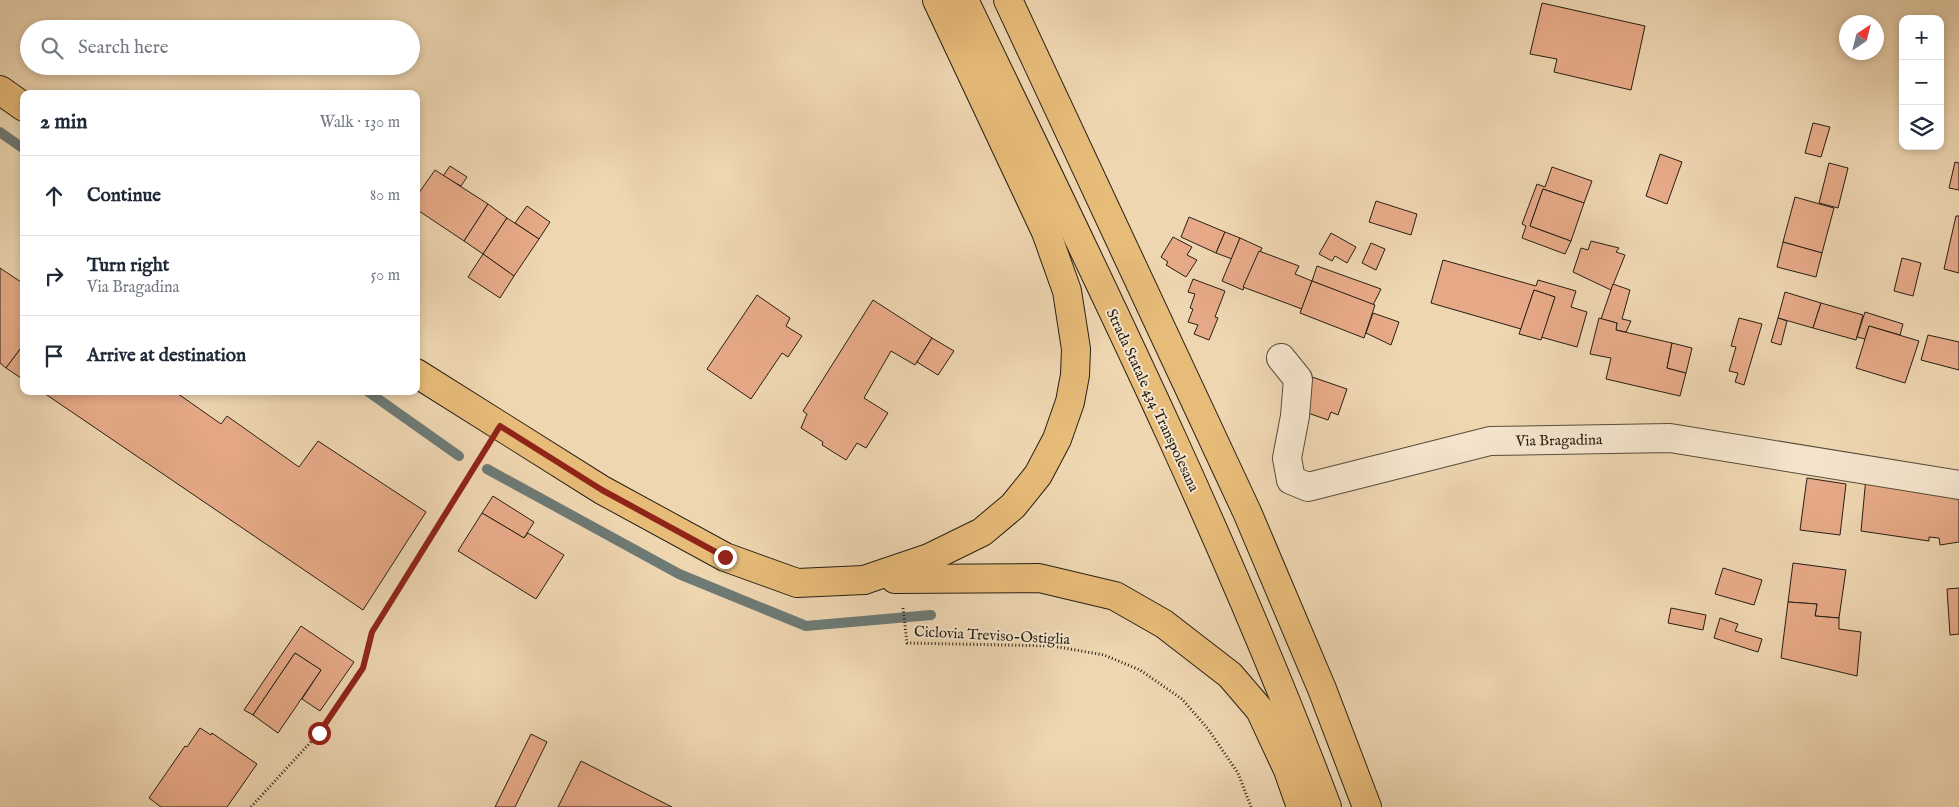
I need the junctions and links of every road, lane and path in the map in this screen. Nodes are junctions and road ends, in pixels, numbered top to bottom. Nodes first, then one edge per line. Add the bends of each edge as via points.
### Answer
1 (937, 0) edge
2 (964, 0) edge
3 (1008, 0) edge
4 (0, 90) edge
5 (20, 104) edge
6 (1281, 358) dead end
7 (420, 376) edge
8 (500, 426) junction
9 (1959, 485) edge
10 (864, 580) junction
11 (902, 604) dead end
12 (251, 807) edge
13 (1251, 807) edge
14 (1301, 807) edge
15 (1327, 807) edge
16 (1366, 807) edge

1 - 10 main road via 1049,240 1067,291 1076,348 1075,375 1057,439 1038,475 1013,506 982,532 929,558
2 - 15 main road, Strada Statale 434 Transpolesana via 1216,535 1288,704
3 - 16 main road via 1247,512 1322,689
4 - 5 main road
6 - 9 street, Via Bragadina via 1298,379 1287,458 1291,480 1308,487 1490,441 1670,438
7 - 8 main road
8 - 10 main road via 602,490 725,557 797,583
8 - 12 path via 372,632 363,668 319,733
10 - 14 main road via 1039,578 1115,596 1164,624 1230,674 1260,710
11 - 13 path, Ciclovia Treviso-Ostiglia via 907,643 1053,646 1104,655 1140,670 1182,699 1208,729 1238,773

